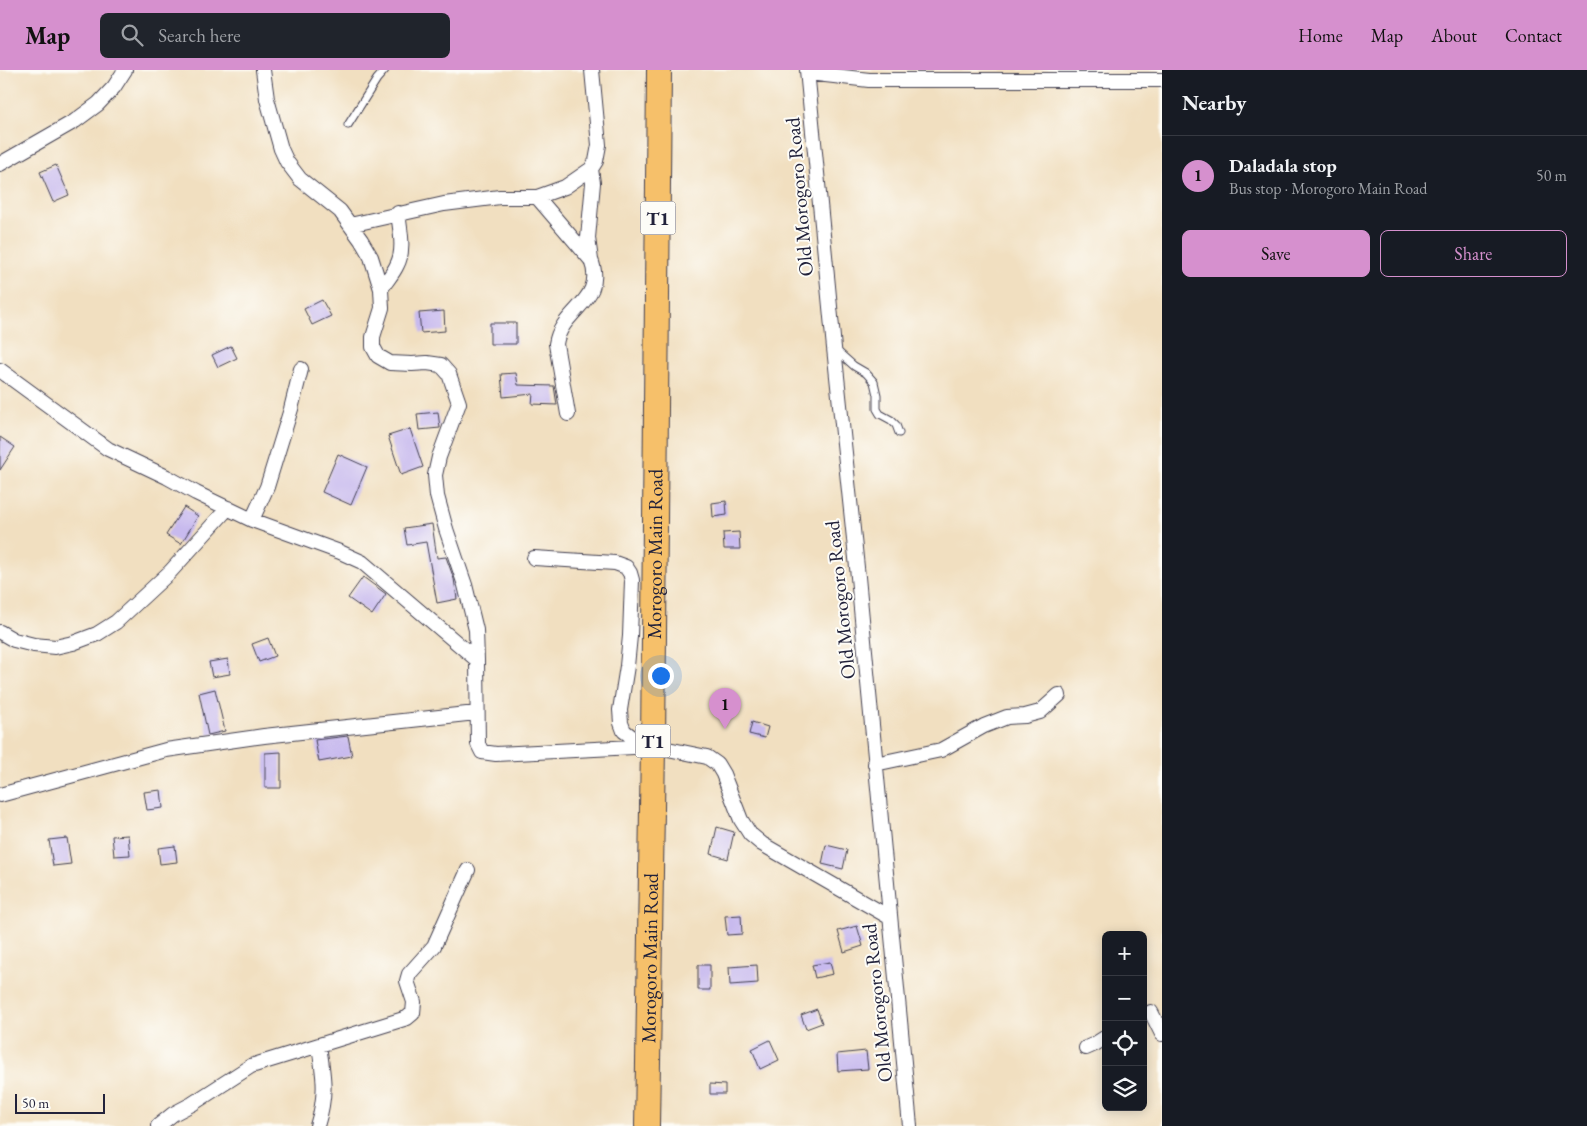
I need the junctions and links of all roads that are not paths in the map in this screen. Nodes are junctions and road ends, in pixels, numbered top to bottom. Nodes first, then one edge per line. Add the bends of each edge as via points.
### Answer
1 (125, 70) edge
2 (263, 70) edge
3 (385, 70) edge
4 (592, 70) edge
5 (659, 70) edge
6 (807, 72) edge
7 (1162, 80) edge
8 (348, 125) dead end
9 (0, 164) edge
10 (590, 169) junction
11 (537, 197) junction
12 (398, 213) junction
13 (350, 225) junction
14 (591, 260) junction
15 (381, 289) junction
16 (834, 348) junction
17 (300, 369) dead end
18 (0, 370) edge
19 (568, 414) dead end
20 (899, 433) dead end
21 (228, 508) junction
22 (252, 520) junction
23 (534, 558) dead end
24 (0, 632) edge
25 (476, 660) junction
26 (1059, 694) dead end
27 (476, 712) junction
28 (649, 746) junction
29 (875, 764) junction
30 (0, 795) edge
31 (468, 870) dead end
32 (889, 917) junction
33 (1152, 1011) edge
34 (1162, 1034) edge
35 (1102, 1039) edge
36 (319, 1046) junction
37 (1086, 1048) dead end
38 (158, 1126) edge
39 (317, 1126) edge
40 (646, 1126) edge
41 (910, 1126) edge

1 - 9 street via 98,104
2 - 13 street via 267,99 286,162 300,180 340,211
3 - 8 lane
4 - 10 street via 599,144 596,162
5 - 28 highway, Morogoro Main Road / T1
6 - 7 street via 869,80
6 - 16 street, Old Morogoro Road
10 - 11 street via 565,187
10 - 14 street via 593,184 588,238
11 - 12 street via 472,200
11 - 14 street
12 - 13 street
12 - 15 street via 401,255
13 - 15 street via 371,257
14 - 19 street via 594,267 592,290 557,337
15 - 25 street via 382,308 373,337 373,347 378,356 390,363 441,365 449,374 459,402 435,475 437,496 476,630
16 - 20 lane via 874,382 877,409 896,425
16 - 29 street, Old Morogoro Road
17 - 22 street via 267,487
18 - 21 street via 108,448
21 - 22 street
21 - 24 street via 170,572 116,622 97,634 55,647 14,640
22 - 25 street via 362,562
23 - 28 street via 615,563 626,567 630,573 630,636 621,723 624,731
25 - 27 street
26 - 29 street via 1040,712 1007,717 941,750
27 - 28 street via 478,744 482,752 496,754
27 - 30 street via 166,750
28 - 32 street via 707,757 717,764 750,834
28 - 40 highway, Morogoro Main Road / T1
29 - 32 street, Old Morogoro Road
31 - 36 street via 434,946 409,974 407,981 414,1002 413,1013 407,1018
32 - 41 street, Old Morogoro Road
33 - 34 street
35 - 37 street
36 - 38 street via 251,1066
36 - 39 street via 325,1085

